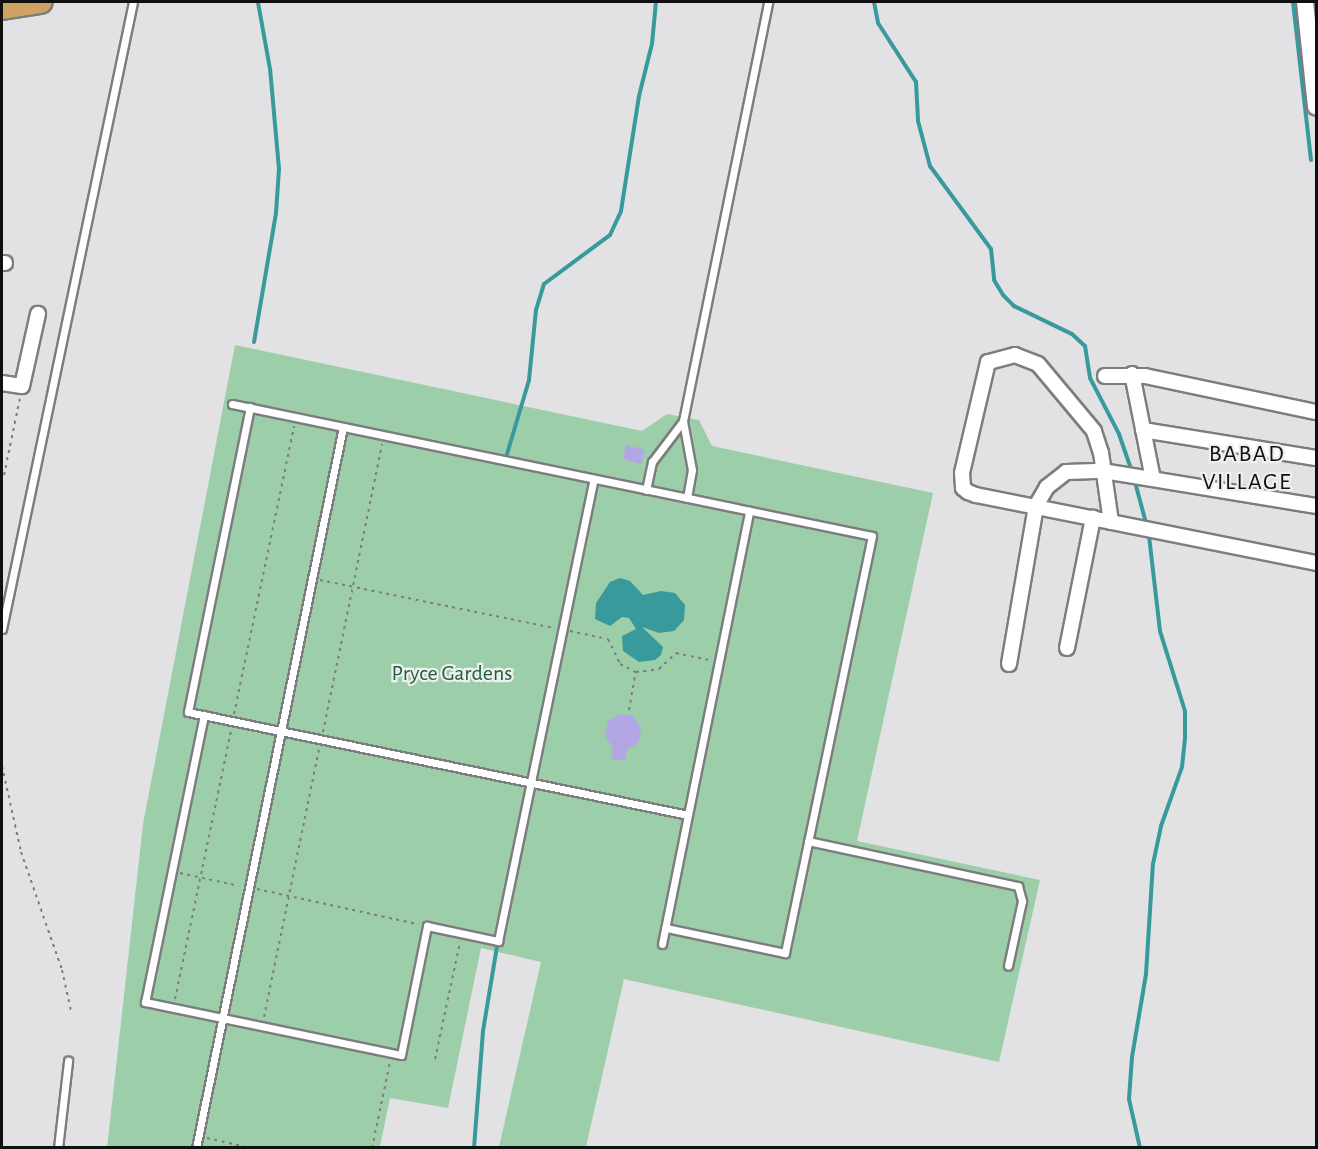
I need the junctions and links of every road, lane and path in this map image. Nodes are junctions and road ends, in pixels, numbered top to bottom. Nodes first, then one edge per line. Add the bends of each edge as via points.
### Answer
1 (41, 2) edge
2 (133, 2) edge
3 (768, 2) edge
4 (1305, 2) edge
5 (2, 8) edge
6 (1317, 106) edge
7 (38, 314) dead end
8 (1132, 374) junction
9 (1106, 376) dead end
10 (2, 383) edge
11 (22, 386) junction
12 (232, 404) dead end
13 (250, 407) junction
14 (1317, 412) edge
15 (683, 421) junction
16 (343, 427) junction
17 (1143, 430) junction
18 (1317, 458) edge
19 (1103, 471) junction
20 (4, 476) dead end
21 (594, 479) junction
22 (1153, 479) junction
23 (646, 490) junction
24 (687, 498) junction
25 (1036, 506) junction
26 (1317, 506) edge
27 (749, 511) junction
28 (1093, 518) junction
29 (1111, 522) junction
30 (1317, 563) edge
31 (312, 578) junction
32 (2, 629) edge
33 (563, 630) junction
34 (1067, 648) dead end
35 (719, 662) junction
36 (1009, 664) dead end
37 (636, 672) junction
38 (629, 710) dead end
39 (204, 715) junction
40 (281, 731) junction
41 (2, 766) edge
42 (531, 782) junction
43 (688, 815) junction
44 (808, 841) junction
45 (172, 871) junction
46 (249, 888) junction
47 (427, 926) junction
48 (666, 928) junction
49 (462, 933) junction
50 (662, 944) dead end
51 (1008, 966) dead end
52 (71, 1011) dead end
53 (222, 1018) junction
54 (391, 1053) junction
55 (435, 1059) dead end
56 (68, 1061) dead end
57 (198, 1137) junction
58 (58, 1148) edge
59 (196, 1148) edge
60 (251, 1148) edge
61 (372, 1148) edge

1 - 5 highway
2 - 32 lane
3 - 15 lane
4 - 6 street
7 - 11 street
8 - 9 street
8 - 14 street
8 - 17 street
10 - 11 street
11 - 20 path
12 - 13 lane
13 - 16 lane
13 - 39 lane via 188,712
15 - 23 lane via 652,462
15 - 24 lane via 692,470
16 - 21 lane
16 - 31 lane
17 - 18 street
17 - 22 street
19 - 22 street
19 - 25 street via 1066,472 1047,487
19 - 25 street via 1094,431 1053,379 1029,358 994,358 984,371 962,473 963,488 976,495
19 - 29 street
21 - 23 lane
21 - 33 lane
22 - 26 street
23 - 24 lane
24 - 27 lane
25 - 28 street
25 - 36 street
27 - 35 lane
27 - 44 lane via 872,536
28 - 29 street
28 - 34 street
29 - 30 street
31 - 33 path
31 - 40 lane
33 - 37 path via 608,639 620,664
33 - 42 lane
35 - 37 path via 676,652 660,669
35 - 43 lane
37 - 38 path
39 - 40 lane
39 - 45 lane
40 - 42 lane
40 - 46 lane
41 - 52 path via 21,852 62,970
42 - 43 lane
42 - 49 lane via 498,941
43 - 48 lane
44 - 48 lane via 785,953
44 - 51 lane via 1018,886 1022,901
45 - 46 path
45 - 53 lane via 145,1002
46 - 47 path
46 - 53 lane
47 - 49 lane
47 - 54 lane via 401,1055
48 - 50 lane
49 - 55 path
53 - 54 lane
53 - 57 lane
54 - 61 path
56 - 58 lane
57 - 59 lane
57 - 60 path

